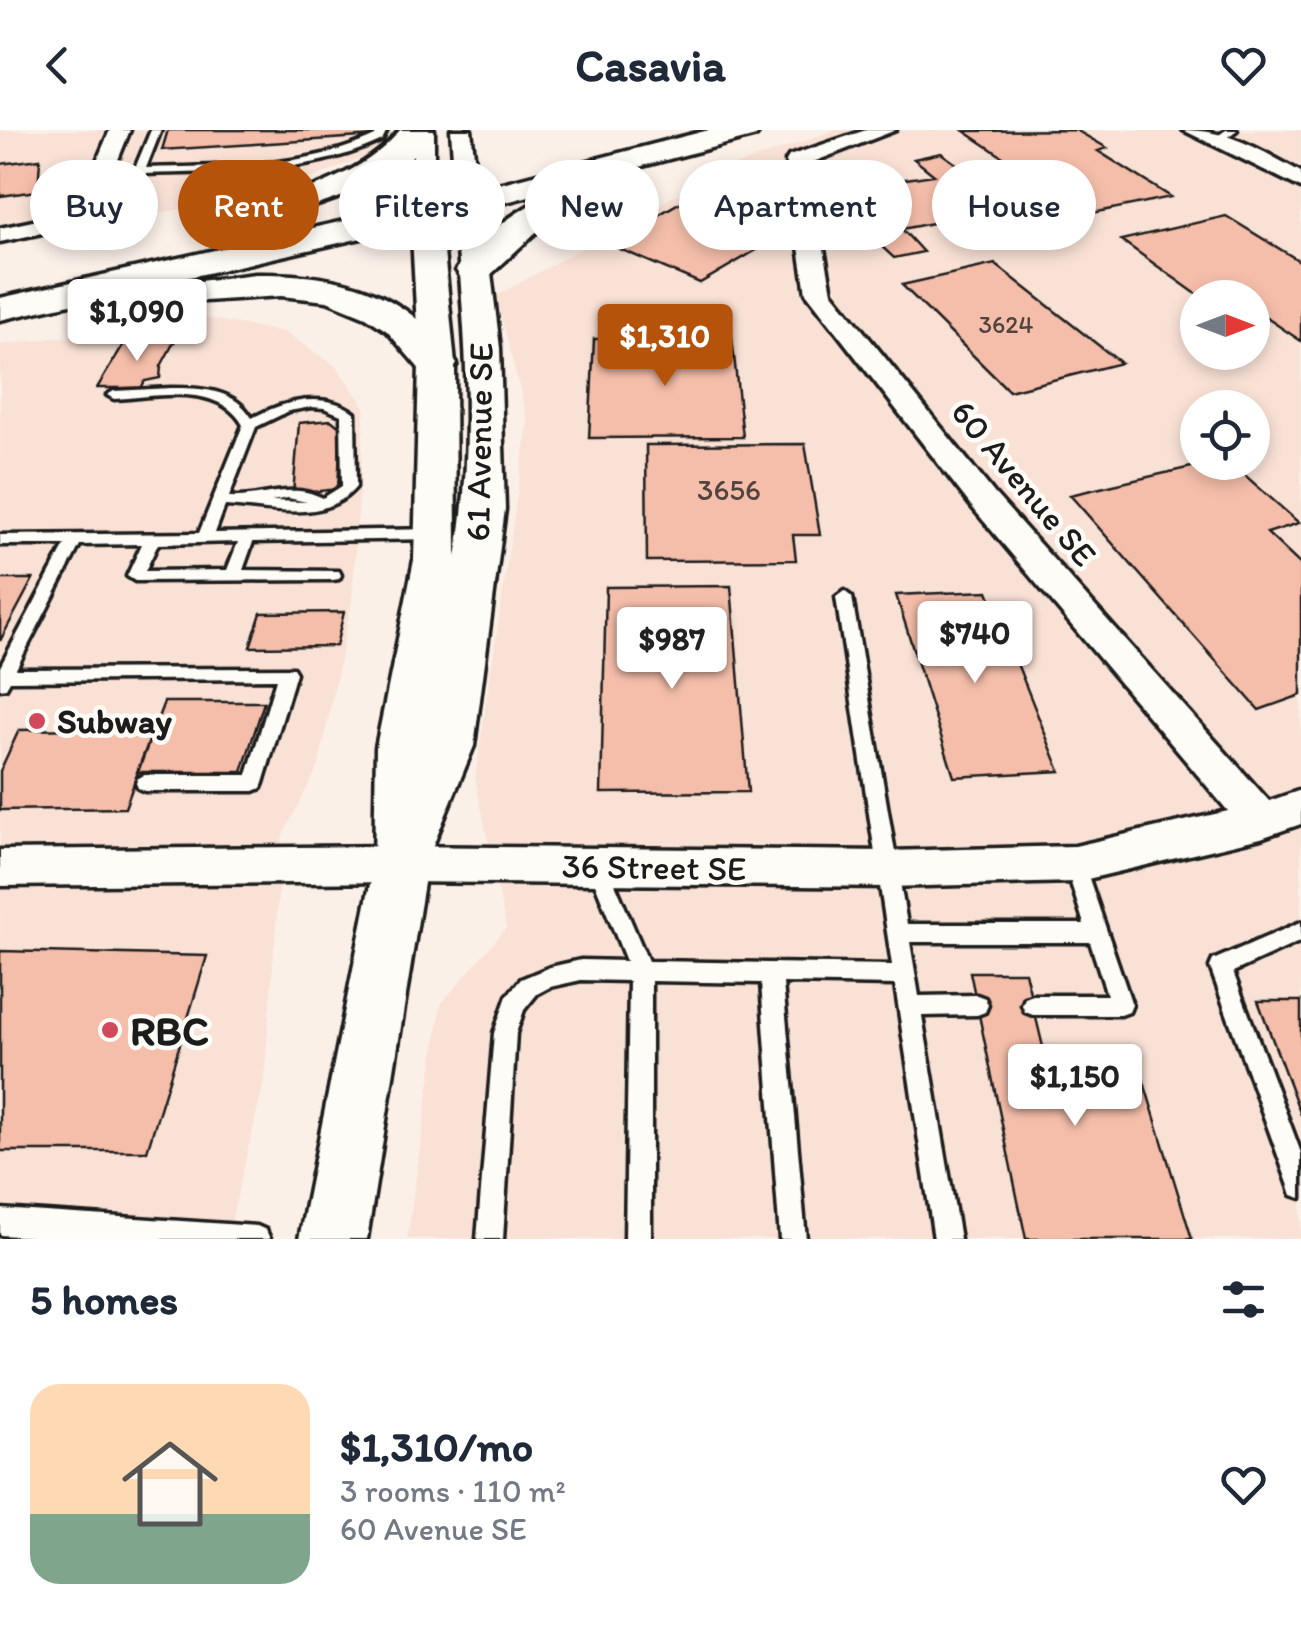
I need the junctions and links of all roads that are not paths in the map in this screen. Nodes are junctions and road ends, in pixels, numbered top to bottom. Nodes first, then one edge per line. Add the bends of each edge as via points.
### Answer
1 (120, 130) edge
2 (156, 130) edge
3 (382, 130) edge
4 (416, 130) edge
5 (424, 130) edge
6 (462, 130) edge
7 (661, 130) edge
8 (748, 130) edge
9 (886, 130) edge
10 (1193, 130) edge
11 (607, 134) dead end
12 (1226, 134) edge
13 (108, 160) edge
14 (144, 160) edge
15 (424, 160) edge
16 (464, 160) edge
17 (158, 170) edge
18 (505, 173) edge
19 (505, 176) edge
20 (505, 180) edge
21 (1301, 181) edge
22 (319, 192) edge
23 (339, 217) edge
24 (30, 225) edge
25 (0, 235) edge
26 (178, 240) edge
27 (428, 250) edge
28 (472, 250) edge
29 (474, 270) junction
30 (0, 277) edge
31 (0, 308) edge
32 (0, 322) edge
33 (437, 364) junction
34 (114, 395) dead end
35 (250, 425) junction
36 (220, 501) junction
37 (436, 534) junction
38 (205, 538) junction
39 (247, 538) junction
40 (152, 539) junction
41 (0, 540) edge
42 (75, 540) junction
43 (233, 575) junction
44 (334, 575) dead end
45 (844, 597) dead end
46 (2, 679) edge
47 (145, 782) dead end
48 (1281, 814) edge
49 (401, 864) junction
50 (1075, 864) junction
51 (598, 866) junction
52 (0, 868) edge
53 (888, 870) junction
54 (1301, 931) edge
55 (898, 933) junction
56 (1098, 933) junction
57 (640, 969) junction
58 (771, 972) junction
59 (905, 975) junction
60 (1033, 1004) dead end
61 (976, 1005) dead end
62 (910, 1006) junction
63 (1301, 1186) edge
64 (0, 1222) edge
65 (257, 1239) edge
66 (333, 1239) edge
67 (490, 1239) edge
68 (638, 1239) edge
69 (793, 1239) edge
70 (948, 1239) edge

1 - 13 street
2 - 14 lane
3 - 17 lane via 348,153 302,162
4 - 22 main road via 394,159
5 - 15 street, 61 Avenue SE
6 - 16 street, 61 Avenue SE
7 - 19 main road
8 - 20 main road
8 - 29 main road via 529,218
9 - 48 street, 60 Avenue SE via 798,161 818,293 983,500
10 - 12 street
11 - 18 main road
12 - 21 street
23 - 31 main road
24 - 25 street
26 - 30 main road
27 - 33 street, 61 Avenue SE
28 - 29 street, 61 Avenue SE
29 - 49 street, 61 Avenue SE via 483,348 486,509 448,746
32 - 33 main road via 248,284 321,287 400,322
33 - 37 street, 61 Avenue SE
34 - 35 lane via 216,394 245,412
35 - 36 lane
35 - 36 lane via 312,403 334,404 348,414 349,488 320,502 308,494
36 - 38 lane
37 - 39 lane
37 - 49 street, 61 Avenue SE via 402,746
38 - 39 lane
38 - 40 lane
39 - 43 lane
40 - 42 lane
40 - 43 lane via 136,576
41 - 42 lane
42 - 46 lane
43 - 44 lane
45 - 53 lane
46 - 47 lane via 287,673 254,783
48 - 50 street, 36 Street SE
49 - 51 street, 36 Street SE
49 - 52 street, 36 Street SE
49 - 66 street, 61 Avenue SE
50 - 53 street, 36 Street SE
50 - 56 lane
51 - 53 street, 36 Street SE
51 - 57 lane
53 - 55 lane
54 - 63 lane via 1222,967
55 - 56 lane
55 - 59 lane
56 - 60 lane via 1121,1004
57 - 58 lane
57 - 67 lane via 553,975 530,983 513,1002
57 - 68 lane
58 - 59 lane
58 - 69 lane
59 - 62 lane
61 - 62 lane
62 - 70 lane
64 - 65 lane

